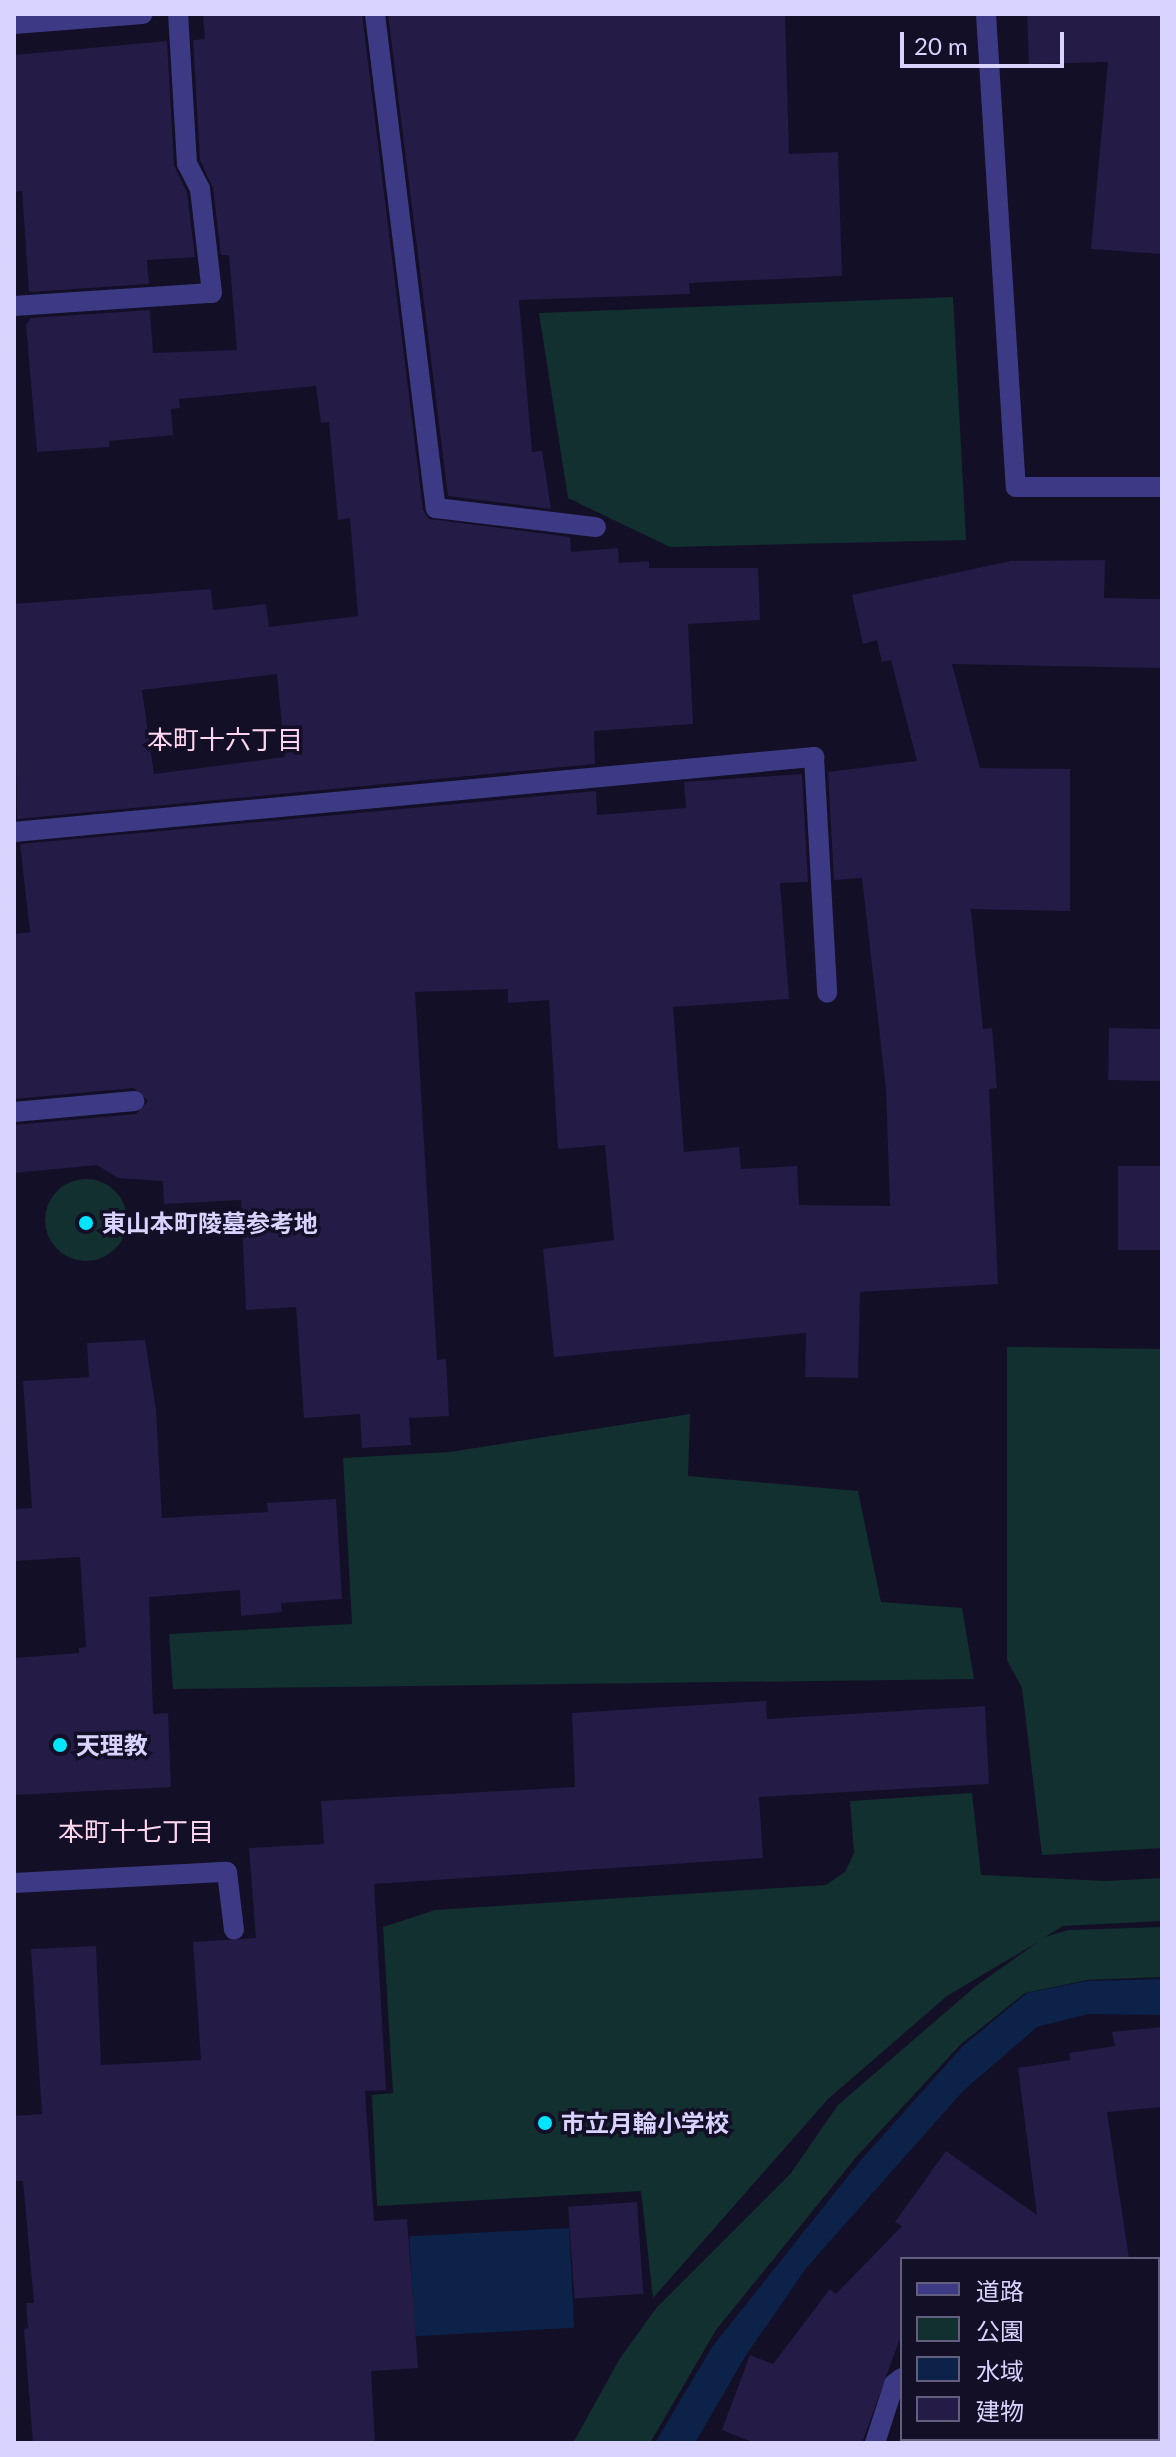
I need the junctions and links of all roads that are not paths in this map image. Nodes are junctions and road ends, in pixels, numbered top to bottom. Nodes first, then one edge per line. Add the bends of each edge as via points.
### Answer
1 (143, 14) edge
2 (178, 14) edge
3 (375, 14) edge
4 (986, 14) edge
5 (14, 24) edge
6 (14, 306) edge
7 (1162, 487) edge
8 (596, 527) dead end
9 (14, 832) edge
10 (827, 993) dead end
11 (135, 1101) dead end
12 (14, 1112) edge
13 (14, 1883) edge
14 (234, 1930) dead end
15 (900, 2380) edge
16 (875, 2443) edge

1 - 5 street
2 - 6 street via 187,164 200,189 212,293
3 - 8 street via 436,508
4 - 7 street via 1016,487
9 - 10 street via 814,757
11 - 12 street
13 - 14 street via 227,1872
15 - 16 street

